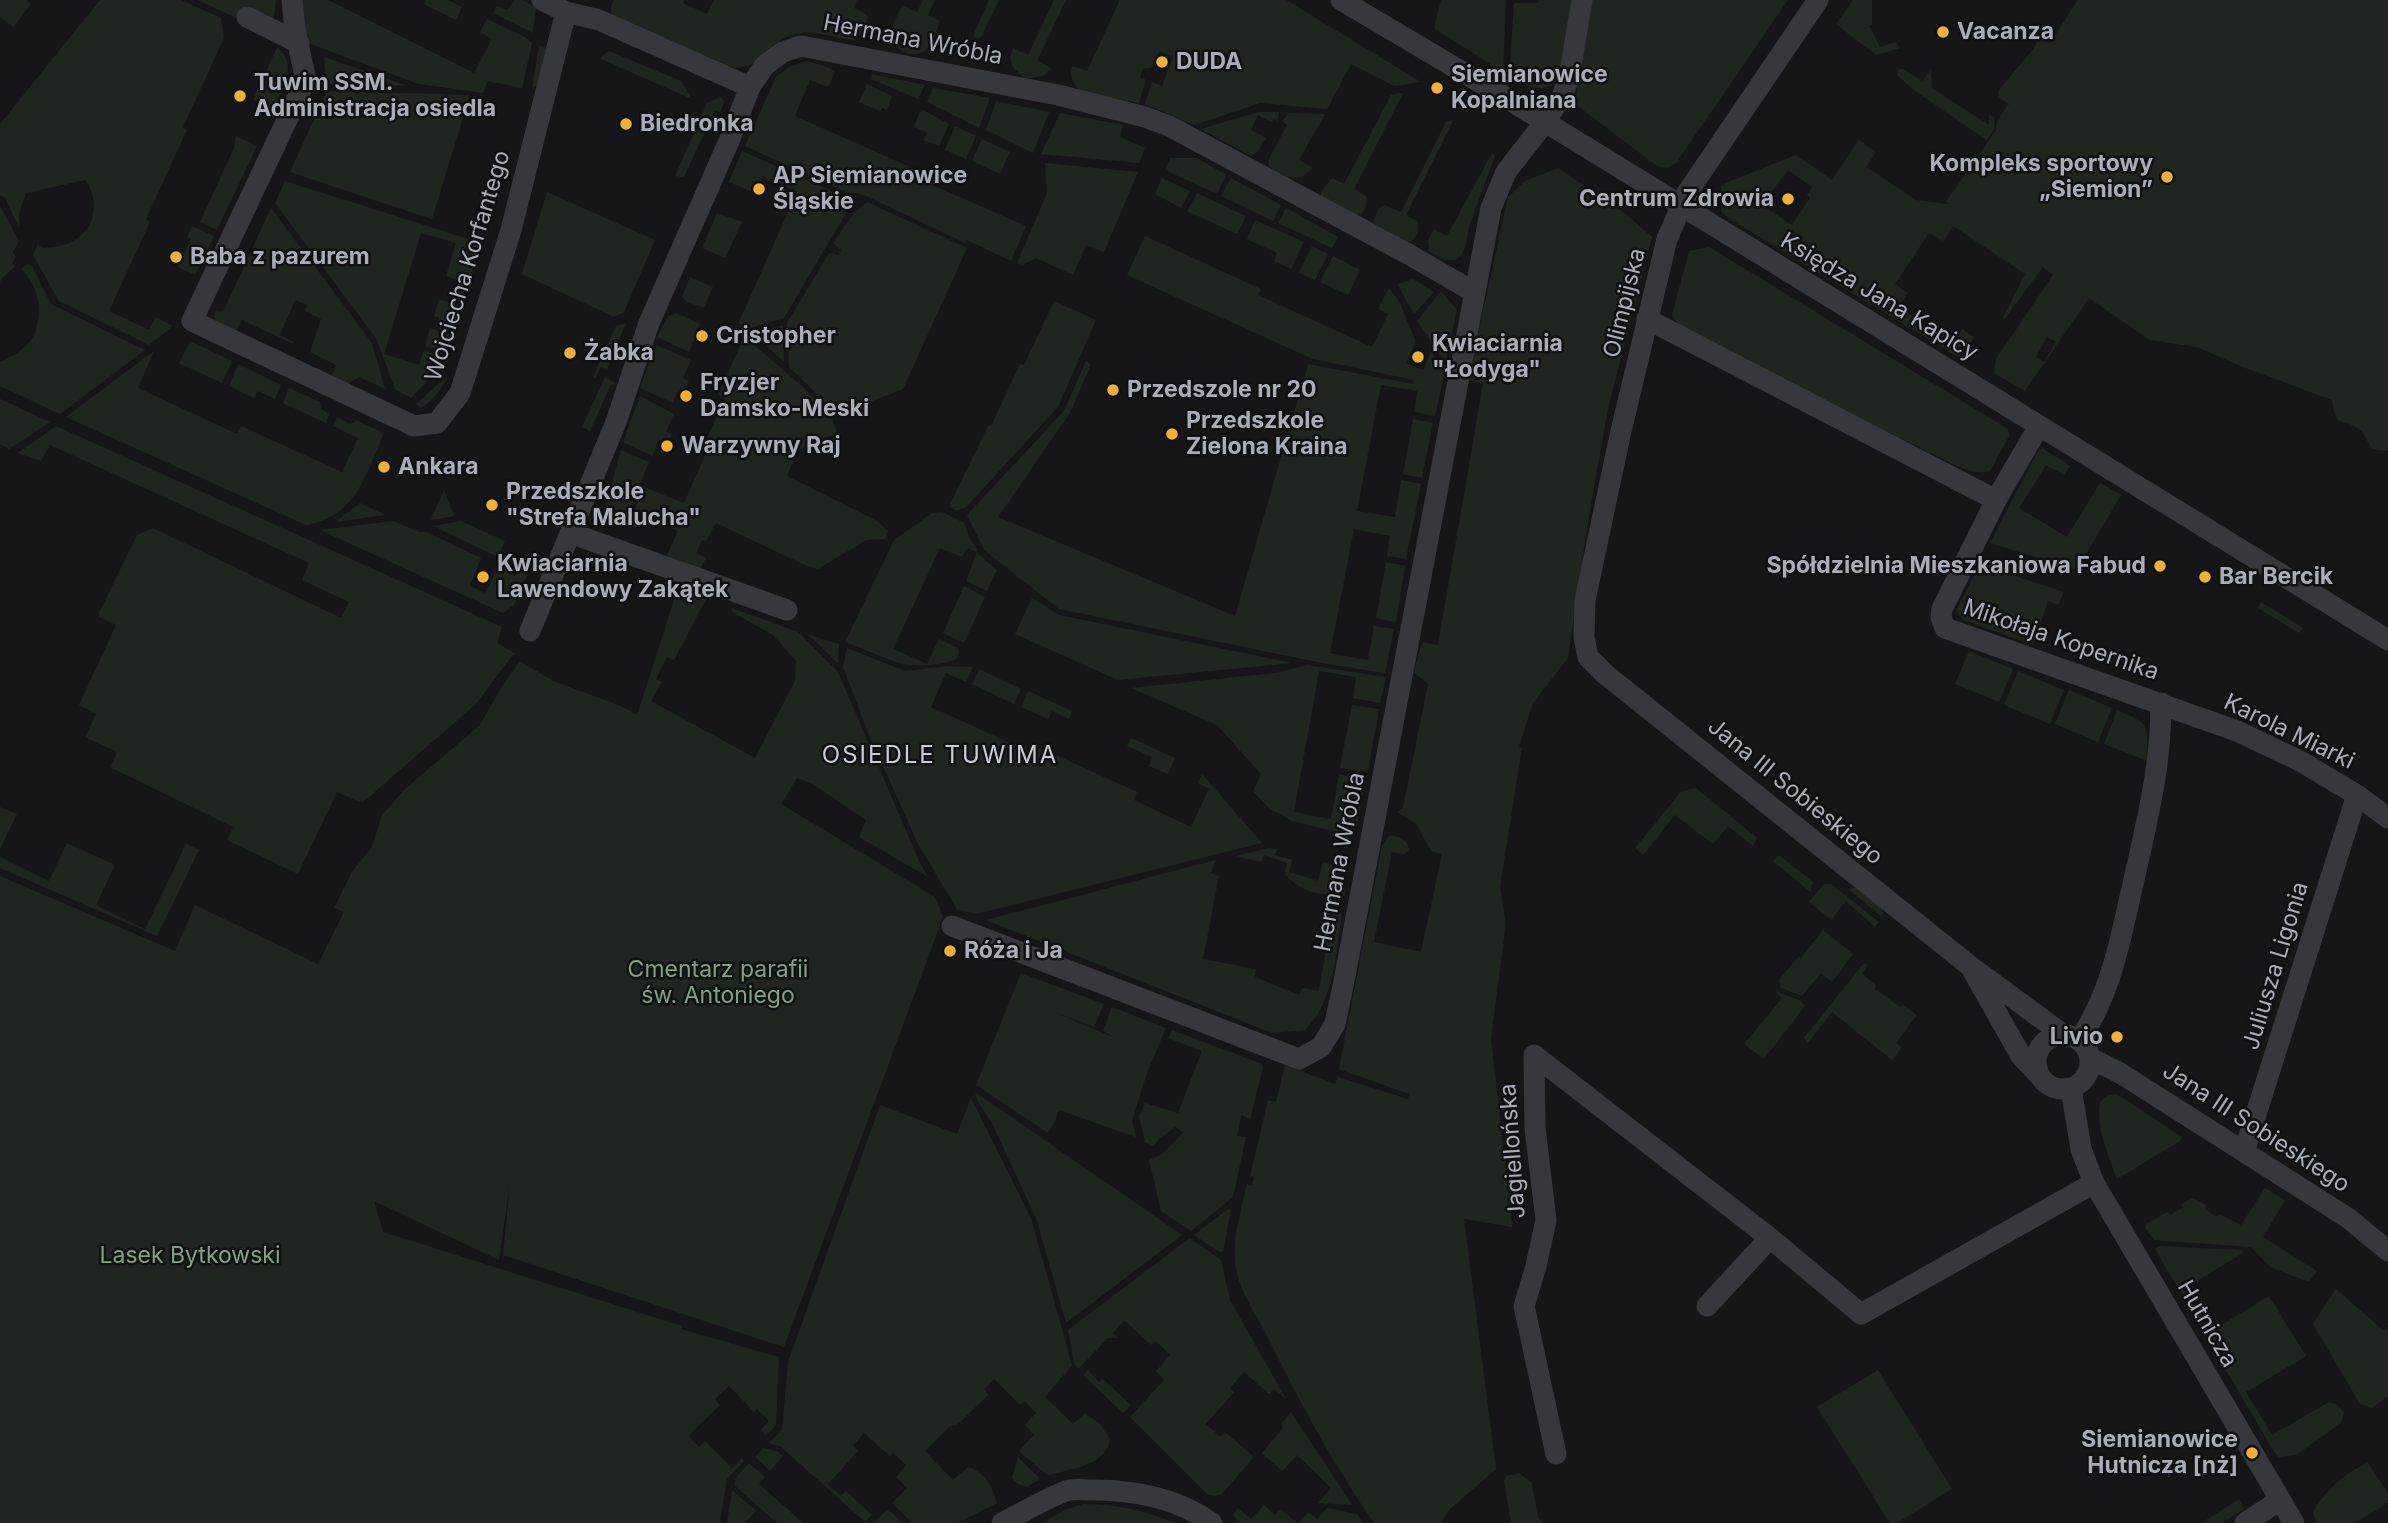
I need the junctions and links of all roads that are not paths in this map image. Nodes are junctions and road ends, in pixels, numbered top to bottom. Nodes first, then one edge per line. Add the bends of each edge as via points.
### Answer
1 (292, 0) edge
2 (542, 0) edge
3 (1341, 0) edge
4 (1582, 0) edge
5 (1818, 0) edge
6 (566, 12) junction
7 (247, 17) dead end
8 (299, 43) junction
9 (750, 87) junction
10 (1545, 122) junction
11 (1681, 206) junction
12 (1474, 292) junction
13 (1647, 319) junction
14 (2039, 426) junction
15 (1996, 500) junction
16 (570, 533) junction
17 (787, 610) dead end
18 (530, 631) dead end
19 (2388, 640) edge
20 (1588, 657) joint
21 (2161, 703) junction
22 (2357, 795) junction
23 (2388, 818) edge
24 (952, 926) dead end
25 (1970, 966) junction
26 (2078, 1045) junction
27 (2053, 1083) junction
28 (2244, 1152) junction
29 (2094, 1183) junction
30 (1770, 1238) junction
31 (2388, 1251) edge
32 (1707, 1306) dead end
33 (1556, 1454) dead end
34 (2280, 1500) junction
35 (1002, 1523) edge
36 (1212, 1523) edge
37 (2245, 1523) edge
38 (2294, 1523) edge

1 - 8 street, Wojciecha Korfantego
2 - 6 street
3 - 10 street, Księdza Jana Kapicy
4 - 10 street, Hermana Wróbla via 1569,78
5 - 11 street, Olimpijska
6 - 8 street, Wojciecha Korfantego via 511,230 460,393 437,423 414,426 192,321 302,88 305,76
6 - 9 street via 599,20
7 - 8 street
9 - 12 street, Hermana Wróbla via 765,65 801,46 1058,95 1145,117 1192,138
9 - 16 street, Hermana Wróbla via 649,323
10 - 11 street, Księdza Jana Kapicy
10 - 12 street, Hermana Wróbla via 1506,172 1491,208
11 - 13 street, Olimpijska via 1667,239
11 - 14 street, Księdza Jana Kapicy
12 - 24 street, Hermana Wróbla via 1344,981 1335,1024 1321,1047 1298,1059
13 - 15 street
13 - 20 street, Olimpijska via 1585,600
14 - 15 street, Mikołaja Kopernika
14 - 19 street, Księdza Jana Kapicy
15 - 21 street, Mikołaja Kopernika via 1942,609 1945,628
16 - 17 street
16 - 18 street, Hermana Wróbla
20 - 25 street, Jana III Sobieskiego
21 - 22 street, Karola Miarki via 2250,737
21 - 26 street, Mikołaja Kopernika via 2157,779 2113,967 2095,1017
22 - 23 street, Karola Miarki
22 - 28 street, Juliusza Ligonia
25 - 26 street, Jana III Sobieskiego
25 - 27 street, Jana III Sobieskiego via 2021,1056
26 - 27 street via 2089,1068 2085,1078
26 - 27 street via 2047,1038 2041,1045 2036,1064
26 - 28 street, Jana III Sobieskiego
27 - 29 street, Hutnicza via 2070,1138 2081,1149
28 - 31 street, Jana III Sobieskiego via 2348,1218
29 - 30 street, Jagiellońska via 1861,1314
29 - 34 street, Hutnicza
30 - 32 street
30 - 33 street, Jagiellońska via 1534,1055 1535,1128 1546,1220 1524,1306
34 - 37 street
34 - 38 street, Hutnicza
35 - 36 street via 1068,1490 1109,1490 1142,1493 1181,1505

